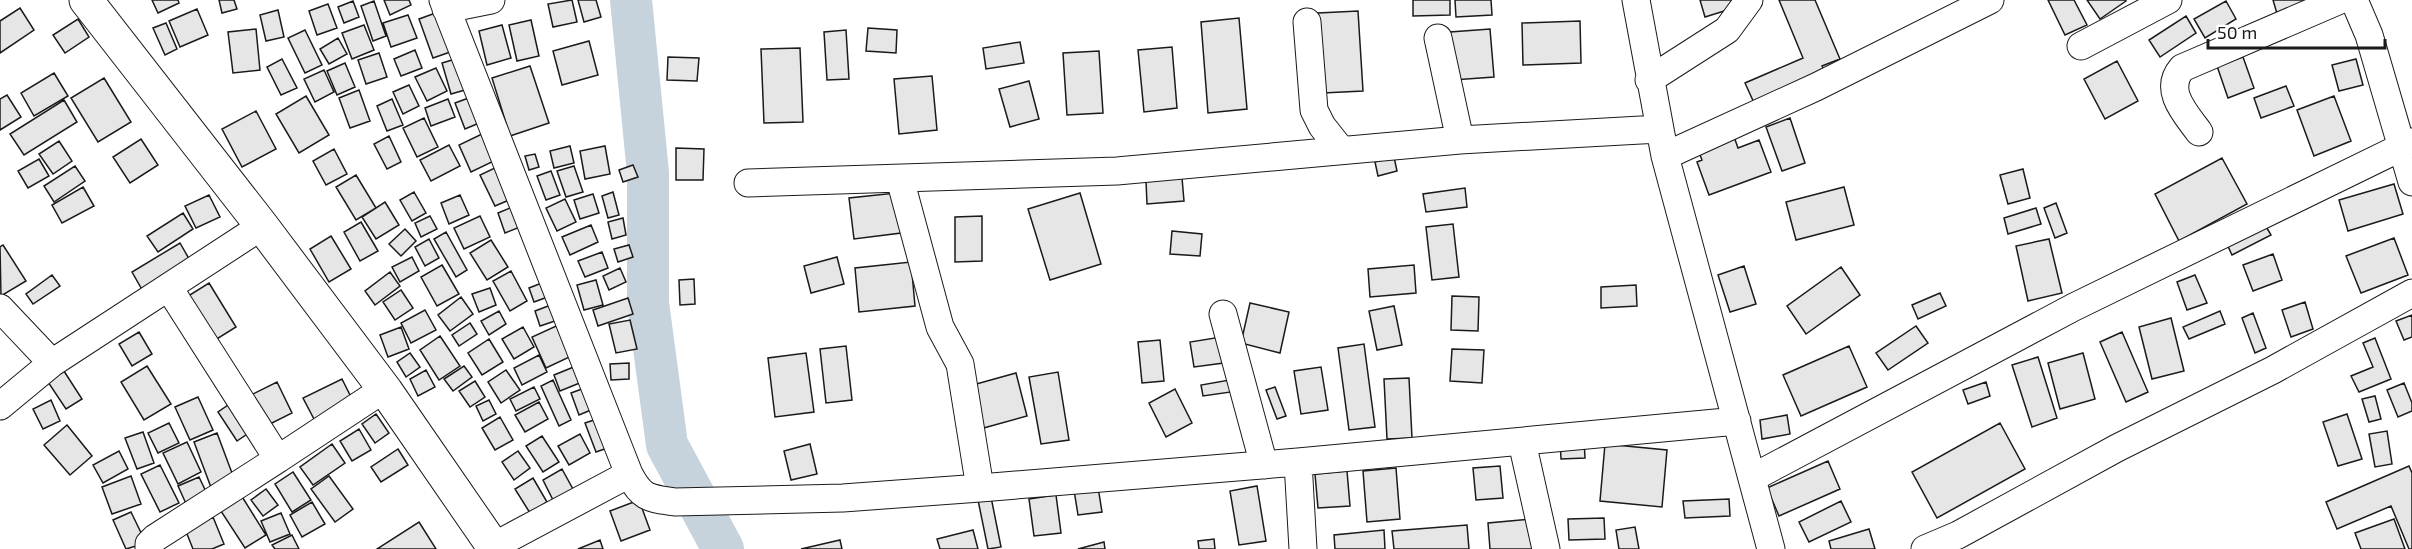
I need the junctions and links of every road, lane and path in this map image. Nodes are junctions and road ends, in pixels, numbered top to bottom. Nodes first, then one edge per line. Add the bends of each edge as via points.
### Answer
1 (86, 0) edge
2 (491, 0) edge
3 (1636, 0) edge
4 (1749, 0) edge
5 (1990, 0) edge
6 (2168, 0) edge
7 (2340, 0) edge
8 (2354, 0) edge
9 (445, 4) edge
10 (1307, 22) dead end
11 (1438, 38) dead end
12 (2081, 46) dead end
13 (1649, 80) junction
14 (1659, 129) junction
15 (2199, 132) dead end
16 (1460, 140) junction
17 (2407, 144) edge
18 (1341, 150) junction
19 (1665, 156) junction
20 (900, 180) junction
21 (2412, 182) edge
22 (748, 183) dead end
23 (262, 226) junction
24 (169, 288) junction
25 (2412, 293) edge
26 (0, 308) edge
27 (1223, 314) dead end
28 (52, 363) junction
29 (384, 389) junction
30 (0, 406) edge
31 (1737, 421) junction
32 (1522, 442) junction
33 (278, 459) junction
34 (1298, 462) junction
35 (1264, 465) junction
36 (629, 474) junction
37 (1752, 478) junction
38 (980, 488) junction
39 (495, 548) edge
40 (149, 549) edge
41 (1303, 549) edge
42 (1546, 549) edge
43 (1771, 549) edge
44 (1925, 549) edge

1 - 23 highway
2 - 9 street
3 - 13 street
4 - 13 street via 1727,30
5 - 19 street via 1807,92
6 - 12 street
7 - 15 street via 2182,68 2176,75 2175,92 2181,109
8 - 17 street
9 - 36 street
10 - 18 street via 1314,110
11 - 16 street
13 - 14 street
14 - 16 street
14 - 19 street
16 - 18 street
17 - 21 street
17 - 37 street via 2074,308
18 - 20 street via 1117,171
19 - 31 street
20 - 22 street
20 - 38 street via 940,327 960,363
23 - 24 street
23 - 29 highway
24 - 28 street
24 - 33 street
25 - 44 street via 2273,370
26 - 28 street
27 - 35 street
28 - 30 street
29 - 33 street
29 - 39 highway
31 - 32 street
31 - 37 street
32 - 34 street
32 - 42 street
33 - 40 street via 155,538
34 - 35 street
34 - 41 street
35 - 38 street
36 - 38 street via 637,489 648,498 675,502 843,498
36 - 39 street
37 - 43 street

